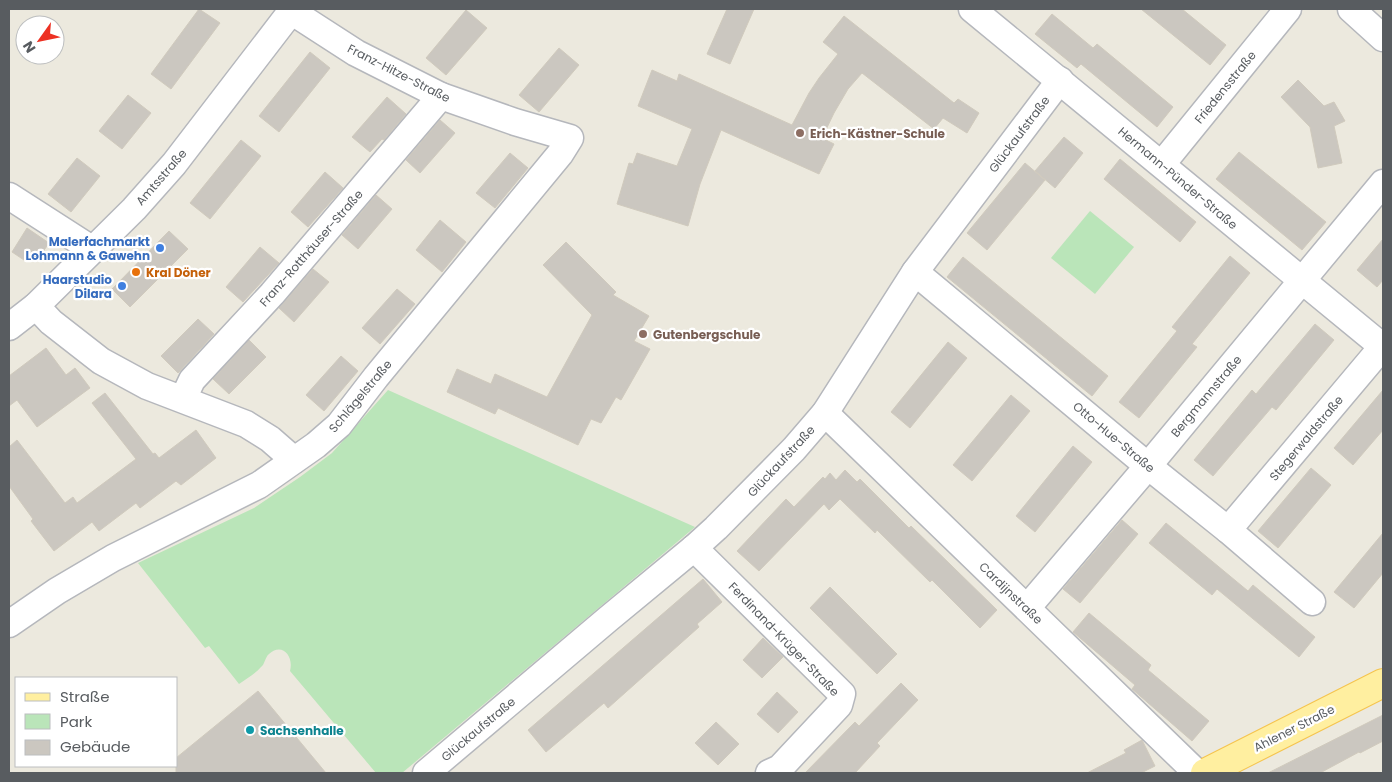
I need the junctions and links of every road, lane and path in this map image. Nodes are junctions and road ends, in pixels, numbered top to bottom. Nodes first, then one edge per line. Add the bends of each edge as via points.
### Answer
1 (972, 9) edge
2 (1288, 9) edge
3 (1351, 9) edge
4 (292, 10) edge
5 (1383, 38) edge
6 (1060, 80) junction
7 (441, 96) junction
8 (570, 138) joint
9 (1162, 164) junction
10 (1383, 183) edge
11 (9, 196) edge
12 (93, 250) junction
13 (915, 272) junction
14 (1301, 281) junction
15 (36, 306) junction
16 (9, 327) edge
17 (1383, 346) edge
18 (183, 399) junction
19 (825, 413) junction
20 (294, 460) junction
21 (1148, 466) junction
22 (1228, 530) junction
23 (694, 548) junction
24 (1312, 602) dead end
25 (1027, 608) junction
26 (9, 624) edge
27 (1383, 683) edge
28 (426, 773) edge
29 (769, 773) edge
30 (1197, 773) edge
31 (1205, 773) edge

1 - 6 street, Hermann-Pünder-Straße
2 - 9 street, Friedensstraße
3 - 5 street
4 - 7 street, Franz-Hitze-Straße via 356,53
4 - 12 street, Amtsstraße via 174,164
6 - 9 street, Hermann-Pünder-Straße
6 - 13 street, Glückaufstraße
7 - 8 street, Franz-Hitze-Straße
7 - 18 street, Franz-Rotthäuser-Straße via 272,294 192,380
8 - 20 street, Schlägelstraße via 339,425
9 - 14 street, Hermann-Pünder-Straße
10 - 14 street, Bergmannstraße
11 - 12 street
12 - 15 street, Amtsstraße
13 - 19 street, Glückaufstraße
13 - 21 street, Otto-Hue-Straße
14 - 17 street, Hermann-Pünder-Straße
14 - 21 street, Bergmannstraße
15 - 16 street, Amtsstraße
15 - 18 street via 51,322 101,361 147,386
17 - 22 street, Stegerwaldstraße
18 - 20 street via 246,424
19 - 23 street, Glückaufstraße via 776,468
19 - 25 street, Cardijnstraße
20 - 26 street, Schlägelstraße via 259,485 108,561
21 - 22 street, Otto-Hue-Straße
21 - 25 street, Bergmannstraße
22 - 24 street, Otto-Hue-Straße
23 - 28 street, Glückaufstraße
23 - 29 street, Ferdinand-Krüger-Straße via 842,694 839,705 780,768
25 - 30 street, Cardijnstraße
27 - 31 main road, Ahlener Straße

